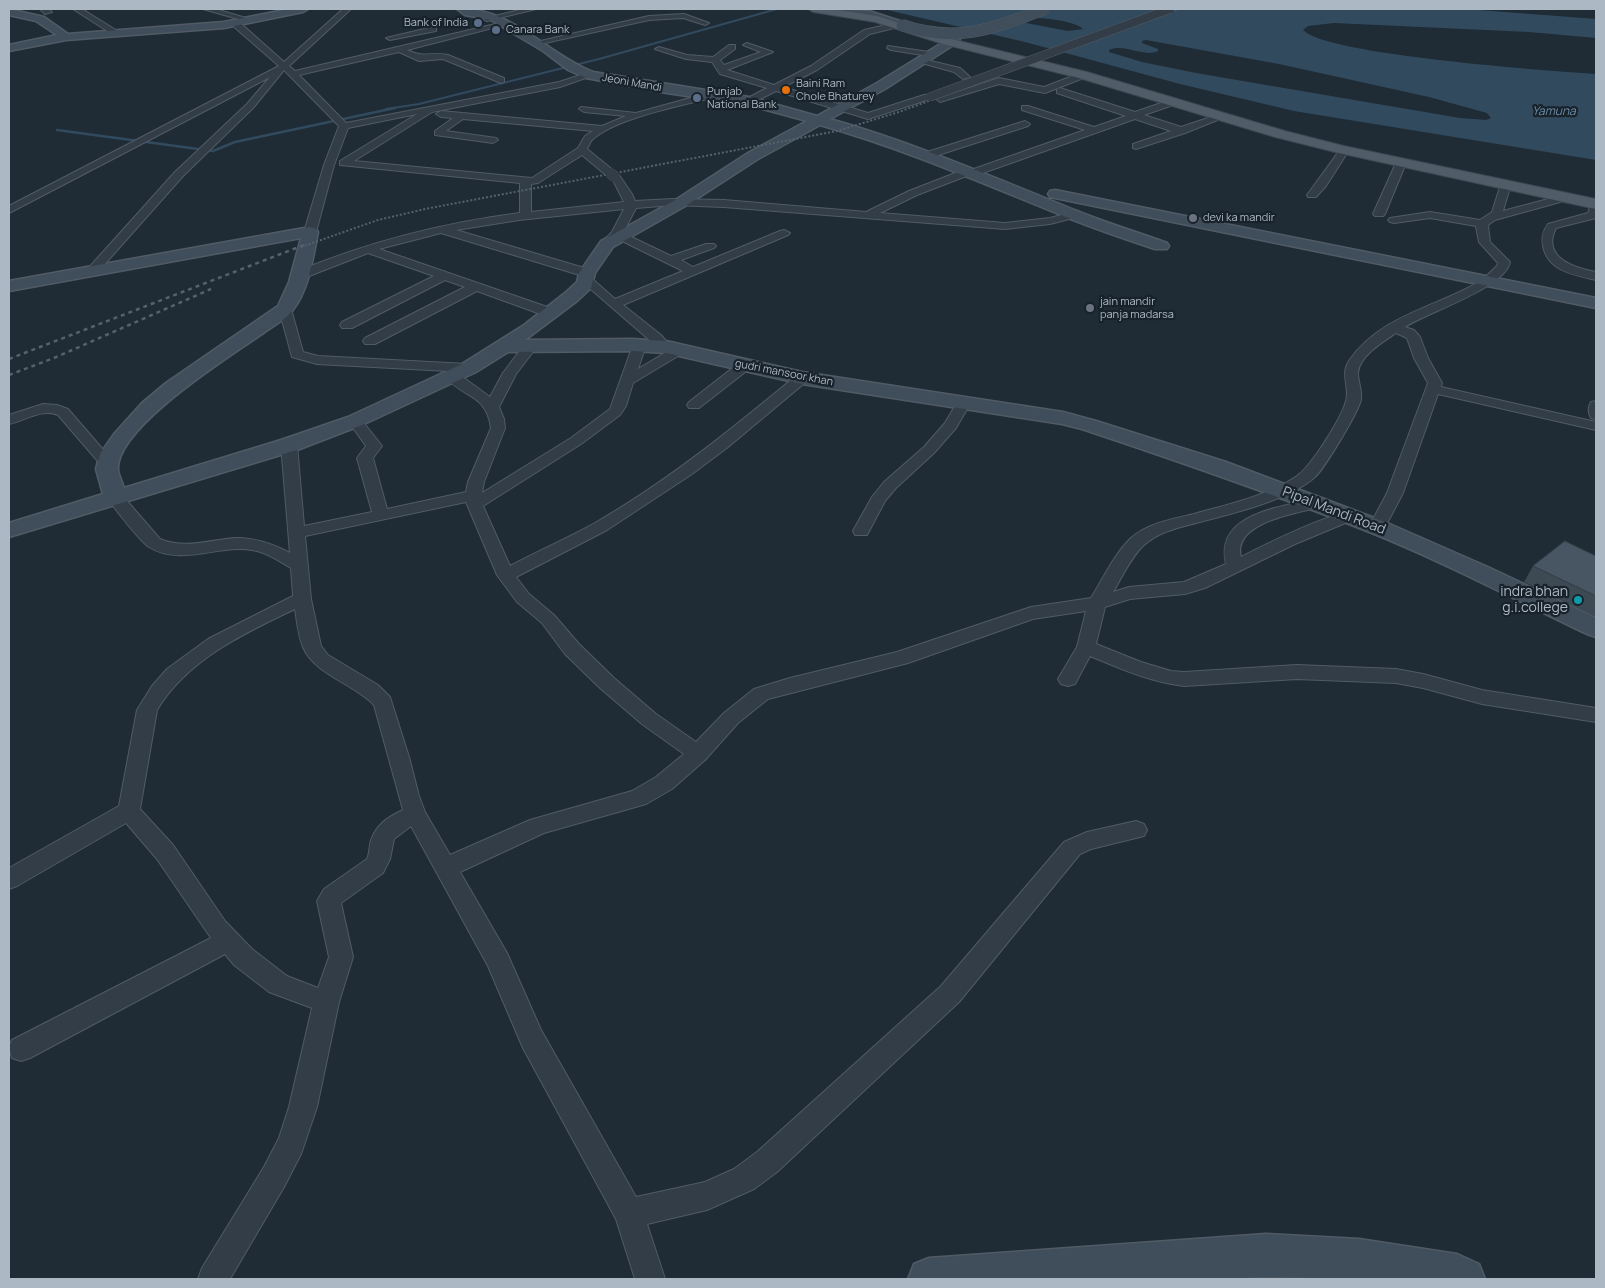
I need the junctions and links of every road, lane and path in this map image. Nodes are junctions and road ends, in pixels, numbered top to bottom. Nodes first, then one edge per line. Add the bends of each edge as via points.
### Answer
1 (77, 9) edge
2 (207, 9) edge
3 (236, 9) edge
4 (303, 9) edge
5 (347, 9) edge
6 (462, 9) edge
7 (532, 9) edge
8 (674, 9) edge
9 (813, 9) edge
10 (826, 9) edge
11 (836, 9) edge
12 (1046, 9) edge
13 (1170, 9) edge
14 (638, 10) dead end
15 (855, 11) edge
16 (9, 12) edge
17 (222, 13) junction
18 (648, 17) junction
19 (494, 18) junction
20 (249, 20) junction
21 (470, 22) dead end
22 (235, 23) junction
23 (705, 23) dead end
24 (504, 24) junction
25 (899, 25) junction
26 (445, 27) dead end
27 (115, 32) junction
28 (66, 37) junction
29 (390, 38) dead end
30 (951, 41) junction
31 (536, 43) junction
32 (897, 44) dead end
33 (747, 45) dead end
34 (732, 47) dead end
35 (9, 48) edge
36 (659, 49) dead end
37 (400, 50) junction
38 (925, 57) junction
39 (715, 60) junction
40 (284, 68) junction
41 (722, 69) junction
42 (293, 74) junction
43 (590, 75) junction
44 (1083, 75) junction
45 (966, 77) dead end
46 (501, 80) dead end
47 (774, 88) junction
48 (1060, 91) dead end
49 (708, 96) junction
50 (934, 98) junction
51 (750, 101) junction
52 (1173, 102) junction
53 (842, 108) junction
54 (1025, 108) dead end
55 (584, 109) dead end
56 (424, 112) junction
57 (635, 115) junction
58 (461, 116) junction
59 (1136, 116) junction
60 (1220, 117) junction
61 (817, 120) junction
62 (340, 121) junction
63 (1025, 124) dead end
64 (601, 129) junction
65 (1094, 130) junction
66 (1182, 131) junction
67 (493, 140) dead end
68 (1136, 146) dead end
69 (582, 150) junction
70 (1344, 150) junction
71 (924, 156) junction
72 (344, 163) junction
73 (1401, 163) junction
74 (329, 165) junction
75 (970, 172) junction
76 (612, 175) joint
77 (525, 181) junction
78 (998, 183) junction
79 (1506, 184) junction
80 (1312, 195) dead end
81 (1566, 197) junction
82 (682, 202) junction
83 (1596, 202) edge
84 (631, 206) junction
85 (9, 210) edge
86 (1379, 214) dead end
87 (526, 215) junction
88 (868, 215) junction
89 (1074, 215) junction
90 (1495, 216) junction
91 (1394, 220) dead end
92 (1592, 220) edge
93 (1482, 224) junction
94 (442, 229) junction
95 (310, 232) junction
96 (784, 234) dead end
97 (622, 236) junction
98 (607, 244) junction
99 (710, 246) dead end
100 (1161, 246) dead end
101 (368, 249) junction
102 (671, 260) junction
103 (693, 271) junction
104 (91, 272) junction
105 (300, 275) junction
106 (443, 276) junction
107 (586, 276) junction
108 (1596, 276) edge
109 (1488, 282) junction
110 (9, 286) edge
111 (475, 287) junction
112 (1596, 303) edge
113 (614, 304) junction
114 (284, 308) junction
115 (551, 313) junction
116 (348, 324) dead end
117 (1395, 328) junction
118 (370, 341) dead end
119 (532, 344) junction
120 (639, 345) junction
121 (505, 346) junction
122 (672, 348) junction
123 (744, 366) junction
124 (469, 368) junction
125 (452, 376) junction
126 (802, 378) junction
127 (626, 382) junction
128 (1433, 389) junction
129 (963, 404) junction
130 (694, 405) dead end
131 (1596, 405) edge
132 (492, 406) junction
133 (1596, 415) edge
134 (1063, 418) joint
135 (9, 420) edge
136 (355, 421) junction
137 (1596, 426) edge
138 (289, 445) junction
139 (107, 463) junction
140 (1282, 491) junction
141 (115, 497) junction
142 (474, 500) junction
143 (1315, 504) junction
144 (381, 515) junction
145 (1349, 516) junction
146 (1377, 527) junction
147 (9, 530) edge
148 (862, 531) dead end
149 (297, 533) junction
150 (300, 566) junction
151 (1235, 566) junction
152 (506, 575) junction
153 (302, 599) junction
154 (1097, 603) junction
155 (1596, 628) edge
156 (1086, 647) junction
157 (1068, 679) dead end
158 (1596, 715) edge
159 (698, 754) junction
160 (129, 811) junction
161 (415, 814) junction
162 (1136, 830) dead end
163 (445, 868) junction
164 (9, 879) edge
165 (227, 941) junction
166 (326, 1002) junction
167 (21, 1049) dead end
168 (629, 1213) junction
169 (213, 1279) edge
170 (650, 1279) edge
171 (929, 1279) edge
172 (1464, 1279) edge

1 - 27 street
2 - 17 street
3 - 17 street
4 - 20 main road
5 - 40 street
6 - 19 main road, Jeoni Mandi
7 - 19 street
8 - 18 street
9 - 25 main road via 865,16
10 - 15 main road
11 - 15 main road
12 - 25 main road, bridge via 983,31 967,33 926,32
13 - 50 street, bridge
14 - 18 street
15 - 25 main road
15 - 30 main road via 927,25
16 - 28 street via 44,20
17 - 20 street
18 - 23 street via 684,16
18 - 31 street
19 - 21 street
19 - 24 main road, Jeoni Mandi
20 - 22 main road
22 - 27 main road
22 - 40 street
24 - 31 main road, Jeoni Mandi
24 - 37 street
25 - 30 main road
25 - 47 street via 867,32 814,68
26 - 29 street
27 - 28 main road
28 - 35 main road
30 - 38 main road
30 - 44 main road
30 - 83 main road via 1094,76 1350,149
31 - 43 main road, Jeoni Mandi via 569,66
32 - 38 street via 891,49
33 - 41 street via 769,52
34 - 39 street
36 - 39 street via 686,57
37 - 42 street
37 - 46 street via 419,59 445,57
38 - 45 street
38 - 53 main road
39 - 41 street
40 - 42 street
40 - 85 street
40 - 104 street via 250,106 179,174
41 - 47 street
42 - 62 street
43 - 49 main road, Jeoni Mandi
43 - 56 street
44 - 50 street via 1045,90 999,81
44 - 52 main road
47 - 51 street
47 - 53 street
48 - 59 street
49 - 51 main road, Jeoni Mandi
49 - 57 street
50 - 53 street via 871,116
51 - 61 main road, Jeoni Mandi
52 - 59 street
52 - 60 main road
53 - 61 main road
54 - 65 street
55 - 57 street
56 - 58 street
56 - 62 street
56 - 72 street
57 - 64 street
58 - 64 street
58 - 67 street via 438,133
59 - 65 street
59 - 66 street
60 - 66 street
60 - 70 main road
61 - 71 main road, Jeoni Mandi via 871,135
61 - 82 main road
62 - 74 street
63 - 71 street
64 - 69 street via 586,140
65 - 75 street
66 - 68 street
69 - 76 street
69 - 77 street via 537,180
70 - 73 main road
70 - 80 street
71 - 75 main road, Jeoni Mandi
72 - 74 street
72 - 77 street
73 - 79 main road
73 - 86 street
74 - 95 street
75 - 78 main road, Jeoni Mandi
75 - 88 street via 913,193
76 - 84 street via 627,194
77 - 87 street
78 - 89 main road
78 - 109 main road
79 - 81 main road
79 - 90 street
81 - 83 main road
81 - 90 street
82 - 84 street
82 - 88 street
82 - 97 main road
83 - 92 street
84 - 87 street
84 - 98 street via 617,233
87 - 94 street
88 - 89 street via 1005,226
89 - 100 main road
90 - 93 street
91 - 93 street via 1430,215
92 - 108 street via 1552,226 1548,230 1548,248 1560,266
93 - 109 street via 1484,242 1505,264
94 - 101 street
94 - 107 street
95 - 104 main road
95 - 105 main road
96 - 103 street
97 - 98 main road
97 - 102 street
98 - 107 main road
99 - 102 street
101 - 105 street
101 - 106 street
102 - 103 street
103 - 113 street
104 - 110 main road
105 - 114 main road
106 - 111 street
106 - 116 street
107 - 113 street via 599,293
107 - 115 main road via 584,284
109 - 112 main road
109 - 117 street
111 - 115 street
111 - 118 street
113 - 122 street
114 - 124 street via 297,354 317,360
114 - 139 main road via 149,407 121,438
115 - 121 main road
117 - 128 street via 1413,337 1421,358 1435,379
117 - 140 street via 1370,344 1355,362 1351,377 1354,400 1312,472
119 - 120 main road, gudri mansoor khan
119 - 121 main road, gudri mansoor khan
119 - 132 street via 510,373
120 - 122 main road, gudri mansoor khan
120 - 127 street
121 - 124 main road
122 - 123 main road, gudri mansoor khan
122 - 127 street
123 - 126 main road, gudri mansoor khan
123 - 130 street
124 - 125 main road
125 - 132 street
125 - 136 main road
126 - 129 main road, gudri mansoor khan
126 - 152 street via 686,471 600,526
127 - 142 street via 619,406 604,422
128 - 137 street
128 - 146 street via 1395,493
129 - 134 main road, gudri mansoor khan
129 - 148 street via 951,425 929,450 878,500
131 - 133 street
132 - 142 street via 498,428 476,482
134 - 140 main road, Pipal Mandi Road via 1218,467
135 - 139 street via 47,408 58,409
136 - 138 main road
136 - 144 street via 374,446 366,458
138 - 141 main road
138 - 149 street
139 - 141 main road
140 - 143 main road, Pipal Mandi Road
140 - 154 street via 1151,532 1130,550
141 - 147 main road
141 - 150 street via 159,546 186,549 248,543
142 - 144 street
142 - 152 street
143 - 145 main road, Pipal Mandi Road
143 - 151 street via 1262,517 1248,524 1230,545 1229,552
144 - 149 street
145 - 146 main road, Pipal Mandi Road
145 - 151 street
146 - 155 main road, Pipal Mandi Road
149 - 150 street
150 - 153 street
151 - 154 street via 1185,588 1128,593
152 - 159 street via 523,598 548,619 589,666 649,719
153 - 160 street via 221,639 154,695 147,710
153 - 161 street via 316,655 371,690 383,702
154 - 156 street
154 - 159 street via 1031,613 901,658 762,694 731,718
156 - 157 street
156 - 158 street via 1168,678 1297,672 1396,676 1482,697
159 - 163 street via 664,783 638,798 538,826
160 - 164 street
160 - 165 street via 166,852
161 - 163 street
161 - 166 street via 386,831 375,866 332,896 329,902 341,957
162 - 168 street via 1087,841 1072,848 950,994 767,1162 744,1179 707,1196
163 - 168 street via 498,961 532,1039
165 - 166 street via 278,984
165 - 167 street
166 - 169 street via 303,1107 291,1144
168 - 170 street
171 - 172 main road via 1266,1255 1359,1260 1457,1275

